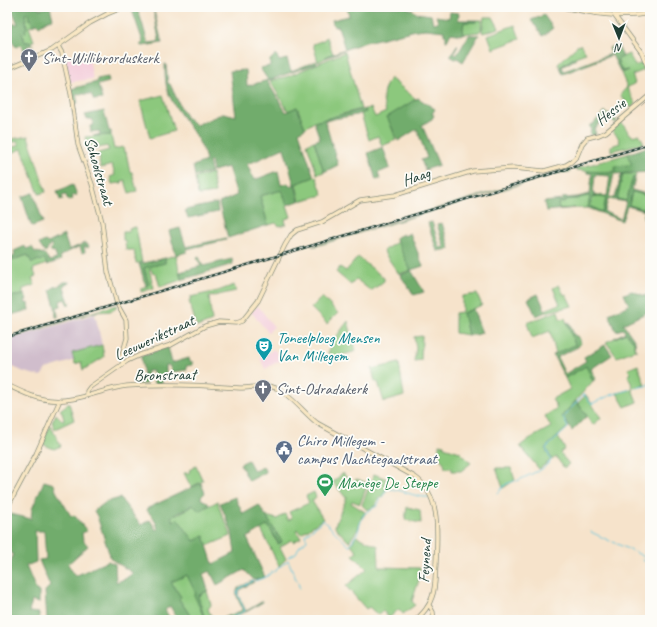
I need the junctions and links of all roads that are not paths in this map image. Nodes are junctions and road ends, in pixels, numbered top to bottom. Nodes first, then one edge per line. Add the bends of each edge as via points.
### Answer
1 (124, 7) edge
2 (562, 7) edge
3 (650, 13) edge
4 (614, 15) junction
5 (58, 46) junction
6 (7, 69) edge
7 (650, 73) edge
8 (650, 95) edge
9 (571, 162) joint
10 (236, 323) joint
11 (123, 363) junction
12 (7, 385) edge
13 (88, 394) junction
14 (58, 400) junction
15 (292, 401) joint
16 (7, 508) edge
17 (428, 607) junction
18 (416, 620) edge
19 (434, 620) edge

1 - 5 street via 90,23
2 - 4 street
3 - 4 street
4 - 7 street via 642,53
5 - 6 street
5 - 11 street, Schoolstraat via 71,94 78,145 102,222 106,266 117,303 127,324 127,341 121,359
8 - 9 street, Hessie via 606,132 587,138
9 - 10 street, Haag via 544,171 518,168 479,169 395,195 360,200 322,222 294,232 258,301 244,319
10 - 11 street, Leeuwerikstraat via 211,324 171,345
11 - 13 street, Leeuwerikstraat via 88,388
12 - 14 street via 40,399
13 - 14 street, Bronstraat
13 - 15 street, Bronstraat via 137,386 266,386 280,390
14 - 16 street via 57,408 36,454
15 - 17 street, Feynend via 317,423 426,487 436,517 437,530 434,589
17 - 18 street, Feynend
17 - 19 street via 432,610

